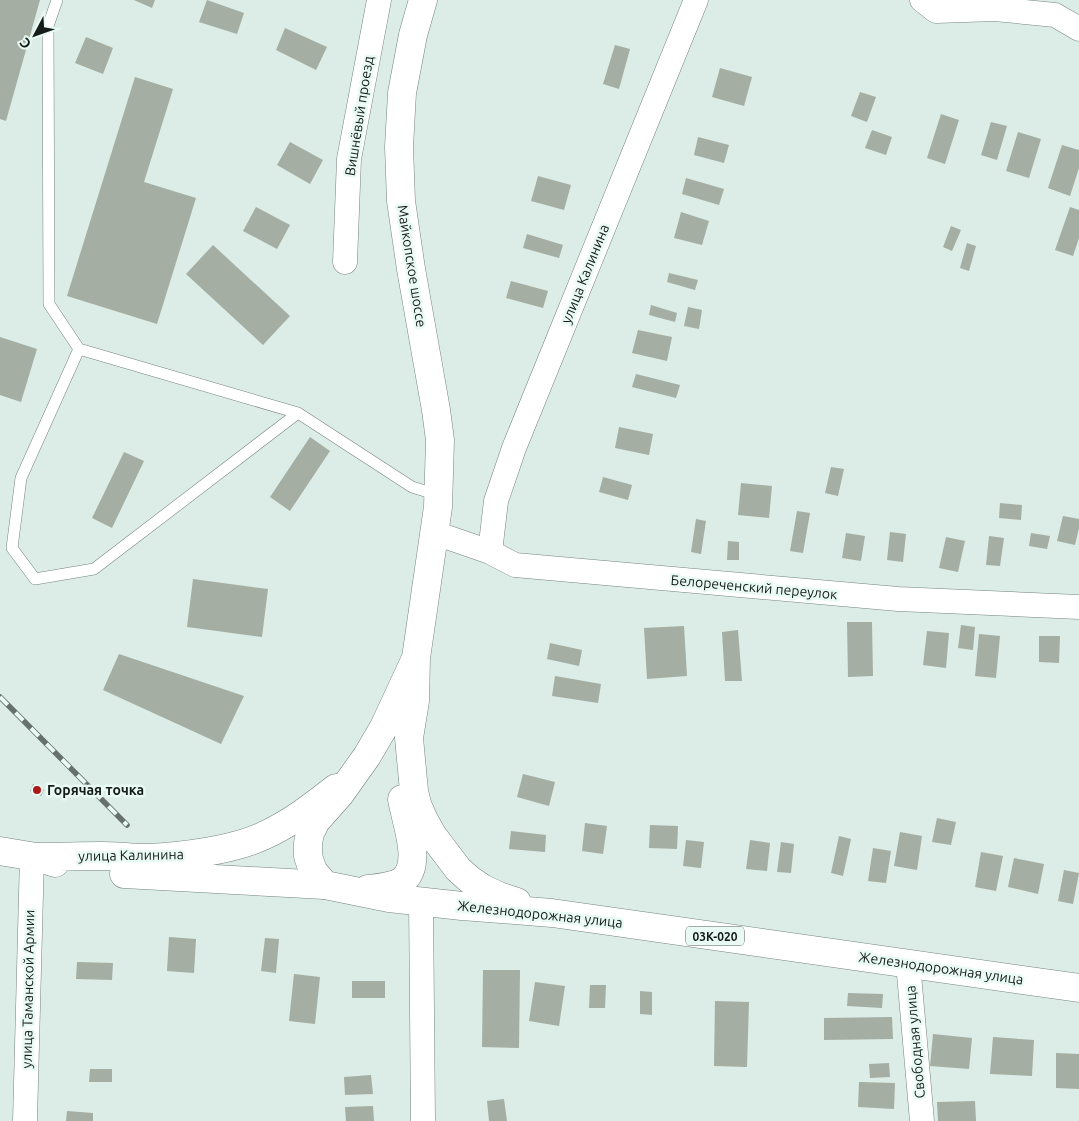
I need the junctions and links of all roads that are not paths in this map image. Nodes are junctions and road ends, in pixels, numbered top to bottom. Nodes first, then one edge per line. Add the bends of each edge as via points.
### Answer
1 (57, 0) edge
2 (379, 0) edge
3 (423, 0) edge
4 (696, 0) edge
5 (922, 0) edge
6 (1079, 29) edge
7 (345, 262) dead end
8 (79, 349) junction
9 (298, 413) junction
10 (438, 495) junction
11 (435, 534) junction
12 (490, 552) junction
13 (1079, 607) edge
14 (416, 658) junction
15 (408, 738) junction
16 (353, 775) junction
17 (0, 851) edge
18 (34, 857) junction
19 (338, 887) junction
20 (420, 901) junction
21 (552, 913) junction
22 (908, 963) junction
23 (1079, 988) edge
24 (25, 1121) edge
25 (422, 1121) edge
26 (922, 1121) edge

1 - 8 lane via 48,26 49,304
2 - 7 street, Вишнёвый проезд via 349,158
3 - 10 main road, Майкопское шоссе via 412,35 402,93 399,147 401,201 440,440
4 - 12 street, улица Калинина via 514,448 496,501
5 - 6 street via 936,10 995,9 1055,15
8 - 9 lane
8 - 9 lane via 21,478 12,548 35,579 94,569
9 - 10 lane via 412,487
10 - 11 main road, Майкопское шоссе
11 - 12 street, Белореченский переулок
11 - 14 main road, улица Калинина
12 - 13 street, Белореченский переулок via 515,565 898,599
14 - 15 main road, улица Калинина via 415,702
14 - 16 main road, улица Калинина via 384,727
15 - 19 main road, улица Калинина via 400,786 412,849 411,868 406,877 396,884
15 - 21 main road, улица Калинина via 417,804 432,836 458,869 498,896
16 - 18 main road, улица Калинина via 285,825 244,844 147,858
16 - 19 main road, улица Калинина via 316,821 307,851 313,871
17 - 18 main road, Железнодорожная улица
18 - 19 main road, Железнодорожная улица via 96,872
18 - 24 street, улица Таманской Армии
19 - 20 main road, Железнодорожная улица / 03К-020
20 - 21 main road, Железнодорожная улица / 03К-020
20 - 25 street
21 - 22 main road, Железнодорожная улица / 03К-020
22 - 23 main road, Железнодорожная улица / 03К-020
22 - 26 street, Свободная улица

